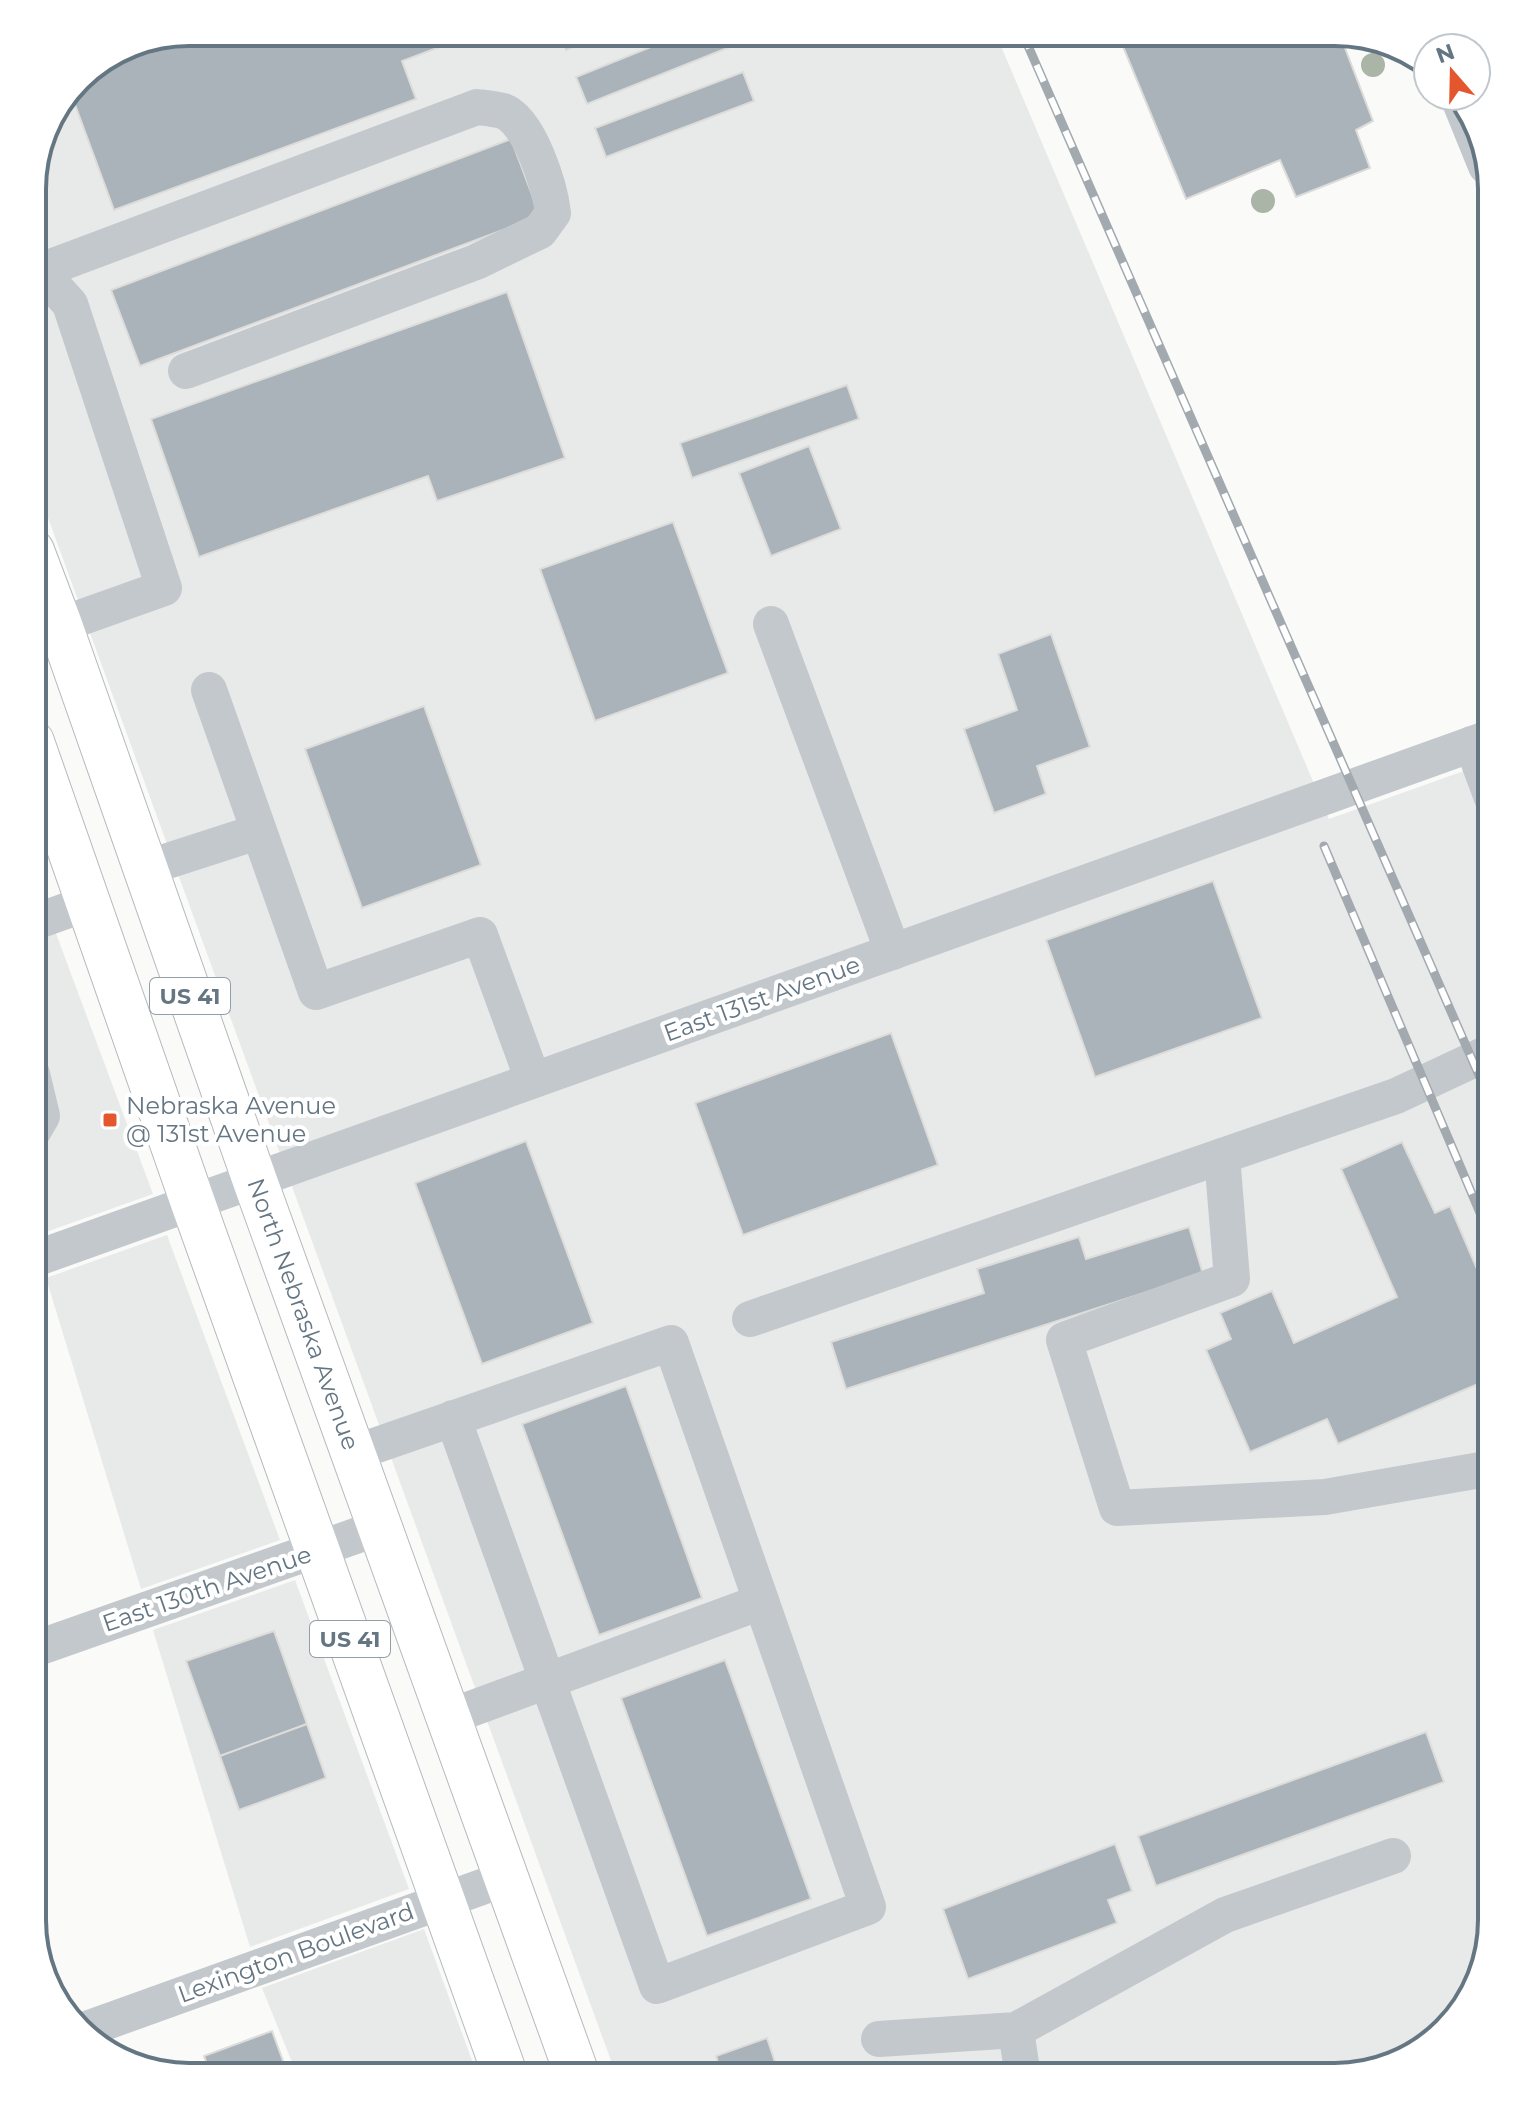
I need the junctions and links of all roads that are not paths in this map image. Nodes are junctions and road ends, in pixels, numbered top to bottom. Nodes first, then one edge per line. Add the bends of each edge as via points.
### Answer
1 (46, 261) edge
2 (46, 277) edge
3 (186, 371) dead end
4 (771, 624) dead end
5 (46, 630) edge
6 (209, 690) dead end
7 (1478, 741) edge
8 (46, 782) edge
9 (257, 832) junction
10 (146, 868) junction
11 (88, 903) junction
12 (46, 918) edge
13 (893, 952) junction
14 (1478, 1058) edge
15 (533, 1080) junction
16 (1222, 1156) junction
17 (255, 1181) junction
18 (193, 1203) junction
19 (46, 1255) edge
20 (750, 1319) dead end
21 (453, 1418) junction
22 (354, 1453) junction
23 (1478, 1470) edge
24 (381, 1527) junction
25 (318, 1550) junction
26 (761, 1602) junction
27 (46, 1645) edge
28 (548, 1681) junction
29 (449, 1717) junction
30 (1393, 1856) dead end
31 (507, 1878) junction
32 (443, 1900) junction
33 (94, 2026) edge
34 (1016, 2030) junction
35 (879, 2039) dead end
36 (501, 2063) edge
37 (573, 2063) edge
38 (1021, 2063) edge

1 - 3 street via 477,107 506,112 526,133 549,185 553,213 540,231 476,262
2 - 5 street via 70,304 164,588
4 - 13 street
5 - 10 main road, North Nebraska Avenue / US 41
6 - 9 street
7 - 13 street, East 131st Avenue
8 - 11 main road, US 41
9 - 10 street
9 - 15 street via 316,992 480,935
10 - 17 main road, North Nebraska Avenue / US 41
11 - 12 street
11 - 18 main road, US 41
13 - 15 street, East 131st Avenue
14 - 16 street via 1396,1096
15 - 17 street, East 131st Avenue
16 - 20 street
16 - 23 street via 1232,1279 1064,1340 1117,1508 1325,1497
17 - 18 street, East 131st Avenue
17 - 22 main road, North Nebraska Avenue / US 41
18 - 19 street, East 131st Avenue
18 - 25 main road, US 41
21 - 22 street
21 - 26 street via 671,1343
21 - 28 street
22 - 24 main road, North Nebraska Avenue / US 41
24 - 25 street, East 130th Avenue
24 - 29 main road, North Nebraska Avenue / US 41
25 - 27 street, East 130th Avenue
25 - 32 main road, US 41
26 - 28 street
26 - 28 street via 868,1907 657,1986
28 - 29 street
29 - 31 main road, North Nebraska Avenue / US 41
30 - 34 street via 1225,1915
31 - 32 street, Lexington Boulevard
31 - 37 main road, North Nebraska Avenue / US 41
32 - 33 street, Lexington Boulevard
32 - 36 main road, US 41
34 - 35 street
34 - 38 street

